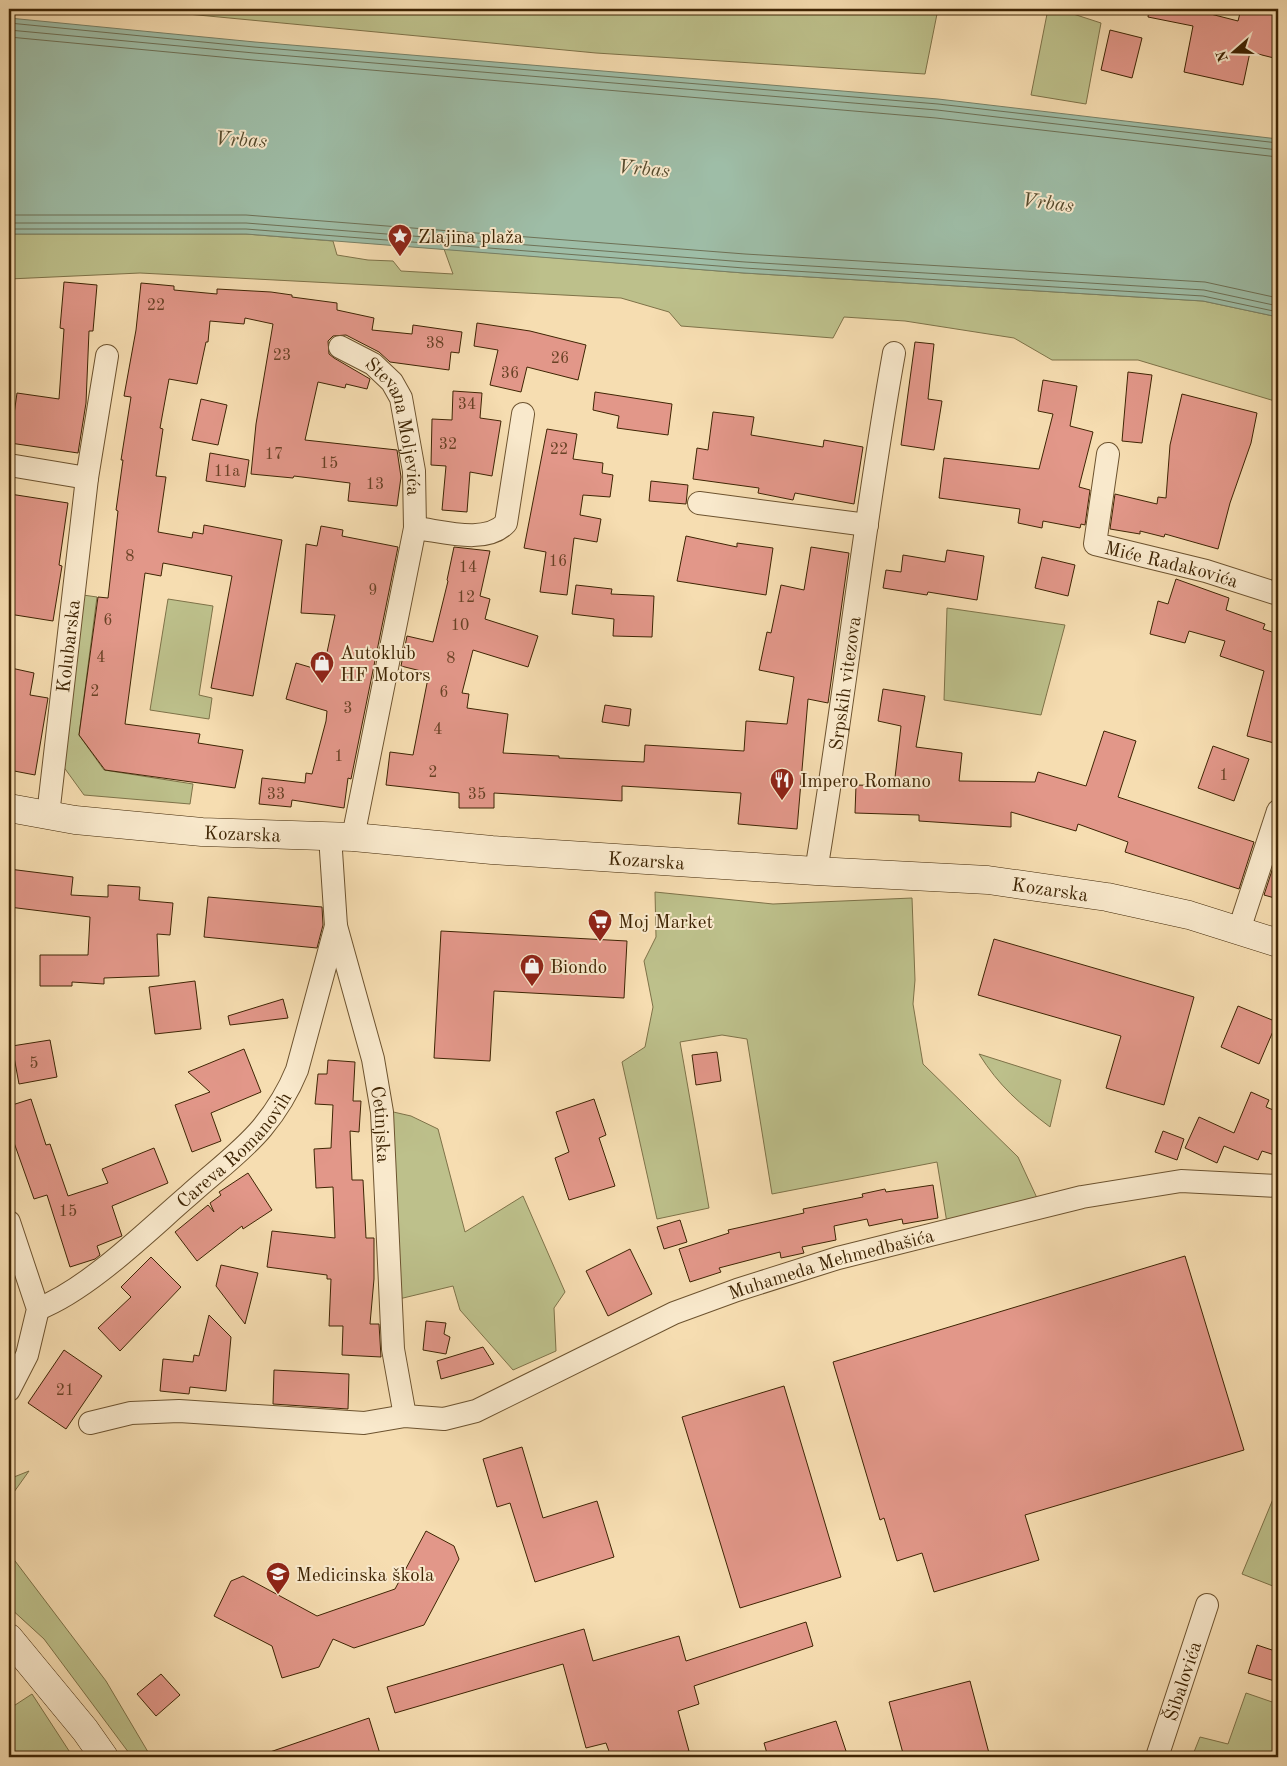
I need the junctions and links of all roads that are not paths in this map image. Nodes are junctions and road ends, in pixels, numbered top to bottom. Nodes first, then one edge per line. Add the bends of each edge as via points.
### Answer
1 (340, 347) dead end
2 (894, 353) dead end
3 (107, 356) dead end
4 (523, 414) dead end
5 (1108, 454) dead end
6 (9, 466) edge
7 (87, 478) junction
8 (699, 503) dead end
9 (868, 525) junction
10 (416, 528) junction
11 (1278, 594) edge
12 (9, 808) edge
13 (1278, 811) edge
14 (48, 815) junction
15 (341, 837) junction
16 (816, 871) junction
17 (336, 926) junction
18 (1239, 930) junction
19 (1278, 943) edge
20 (1278, 1186) edge
21 (9, 1222) edge
22 (38, 1309) junction
23 (9, 1390) edge
24 (405, 1416) junction
25 (90, 1423) dead end
26 (1207, 1605) dead end
27 (9, 1638) edge
28 (104, 1757) edge
29 (1157, 1757) edge

1 - 10 street, Stevana Moljevića via 373,364 392,382 401,398 414,471
2 - 9 street, Srpskih vitezova
3 - 7 street, Kolubarska
4 - 10 street, Stevana Moljevića via 506,523 502,528 482,536
5 - 11 street, Miće Radakovića via 1095,544 1206,571
6 - 7 street
7 - 14 street, Kolubarska
8 - 9 street
9 - 16 street, Srpskih vitezova
10 - 15 street, Stevana Moljevića
12 - 14 main road, Kozarska
13 - 18 street
14 - 15 main road, Kozarska via 202,832
15 - 16 main road, Kozarska
15 - 17 street, Cetinjska
16 - 18 main road, Kozarska via 949,877 1034,886 1107,897
17 - 22 street, Careva Romanovih via 300,1062 274,1113 245,1146 126,1249 65,1296
17 - 24 street, Cetinjska via 373,1059 382,1112 393,1349
18 - 19 main road, Kozarska
20 - 24 street, Muhameda Mehmedbašića via 1181,1181 1154,1185 1082,1197 838,1258 674,1313 460,1417
21 - 22 street
22 - 23 street via 27,1355
24 - 25 street, Muhameda Mehmedbašića via 364,1423 179,1411 131,1413
26 - 29 street, Šibalovića
27 - 28 main road

